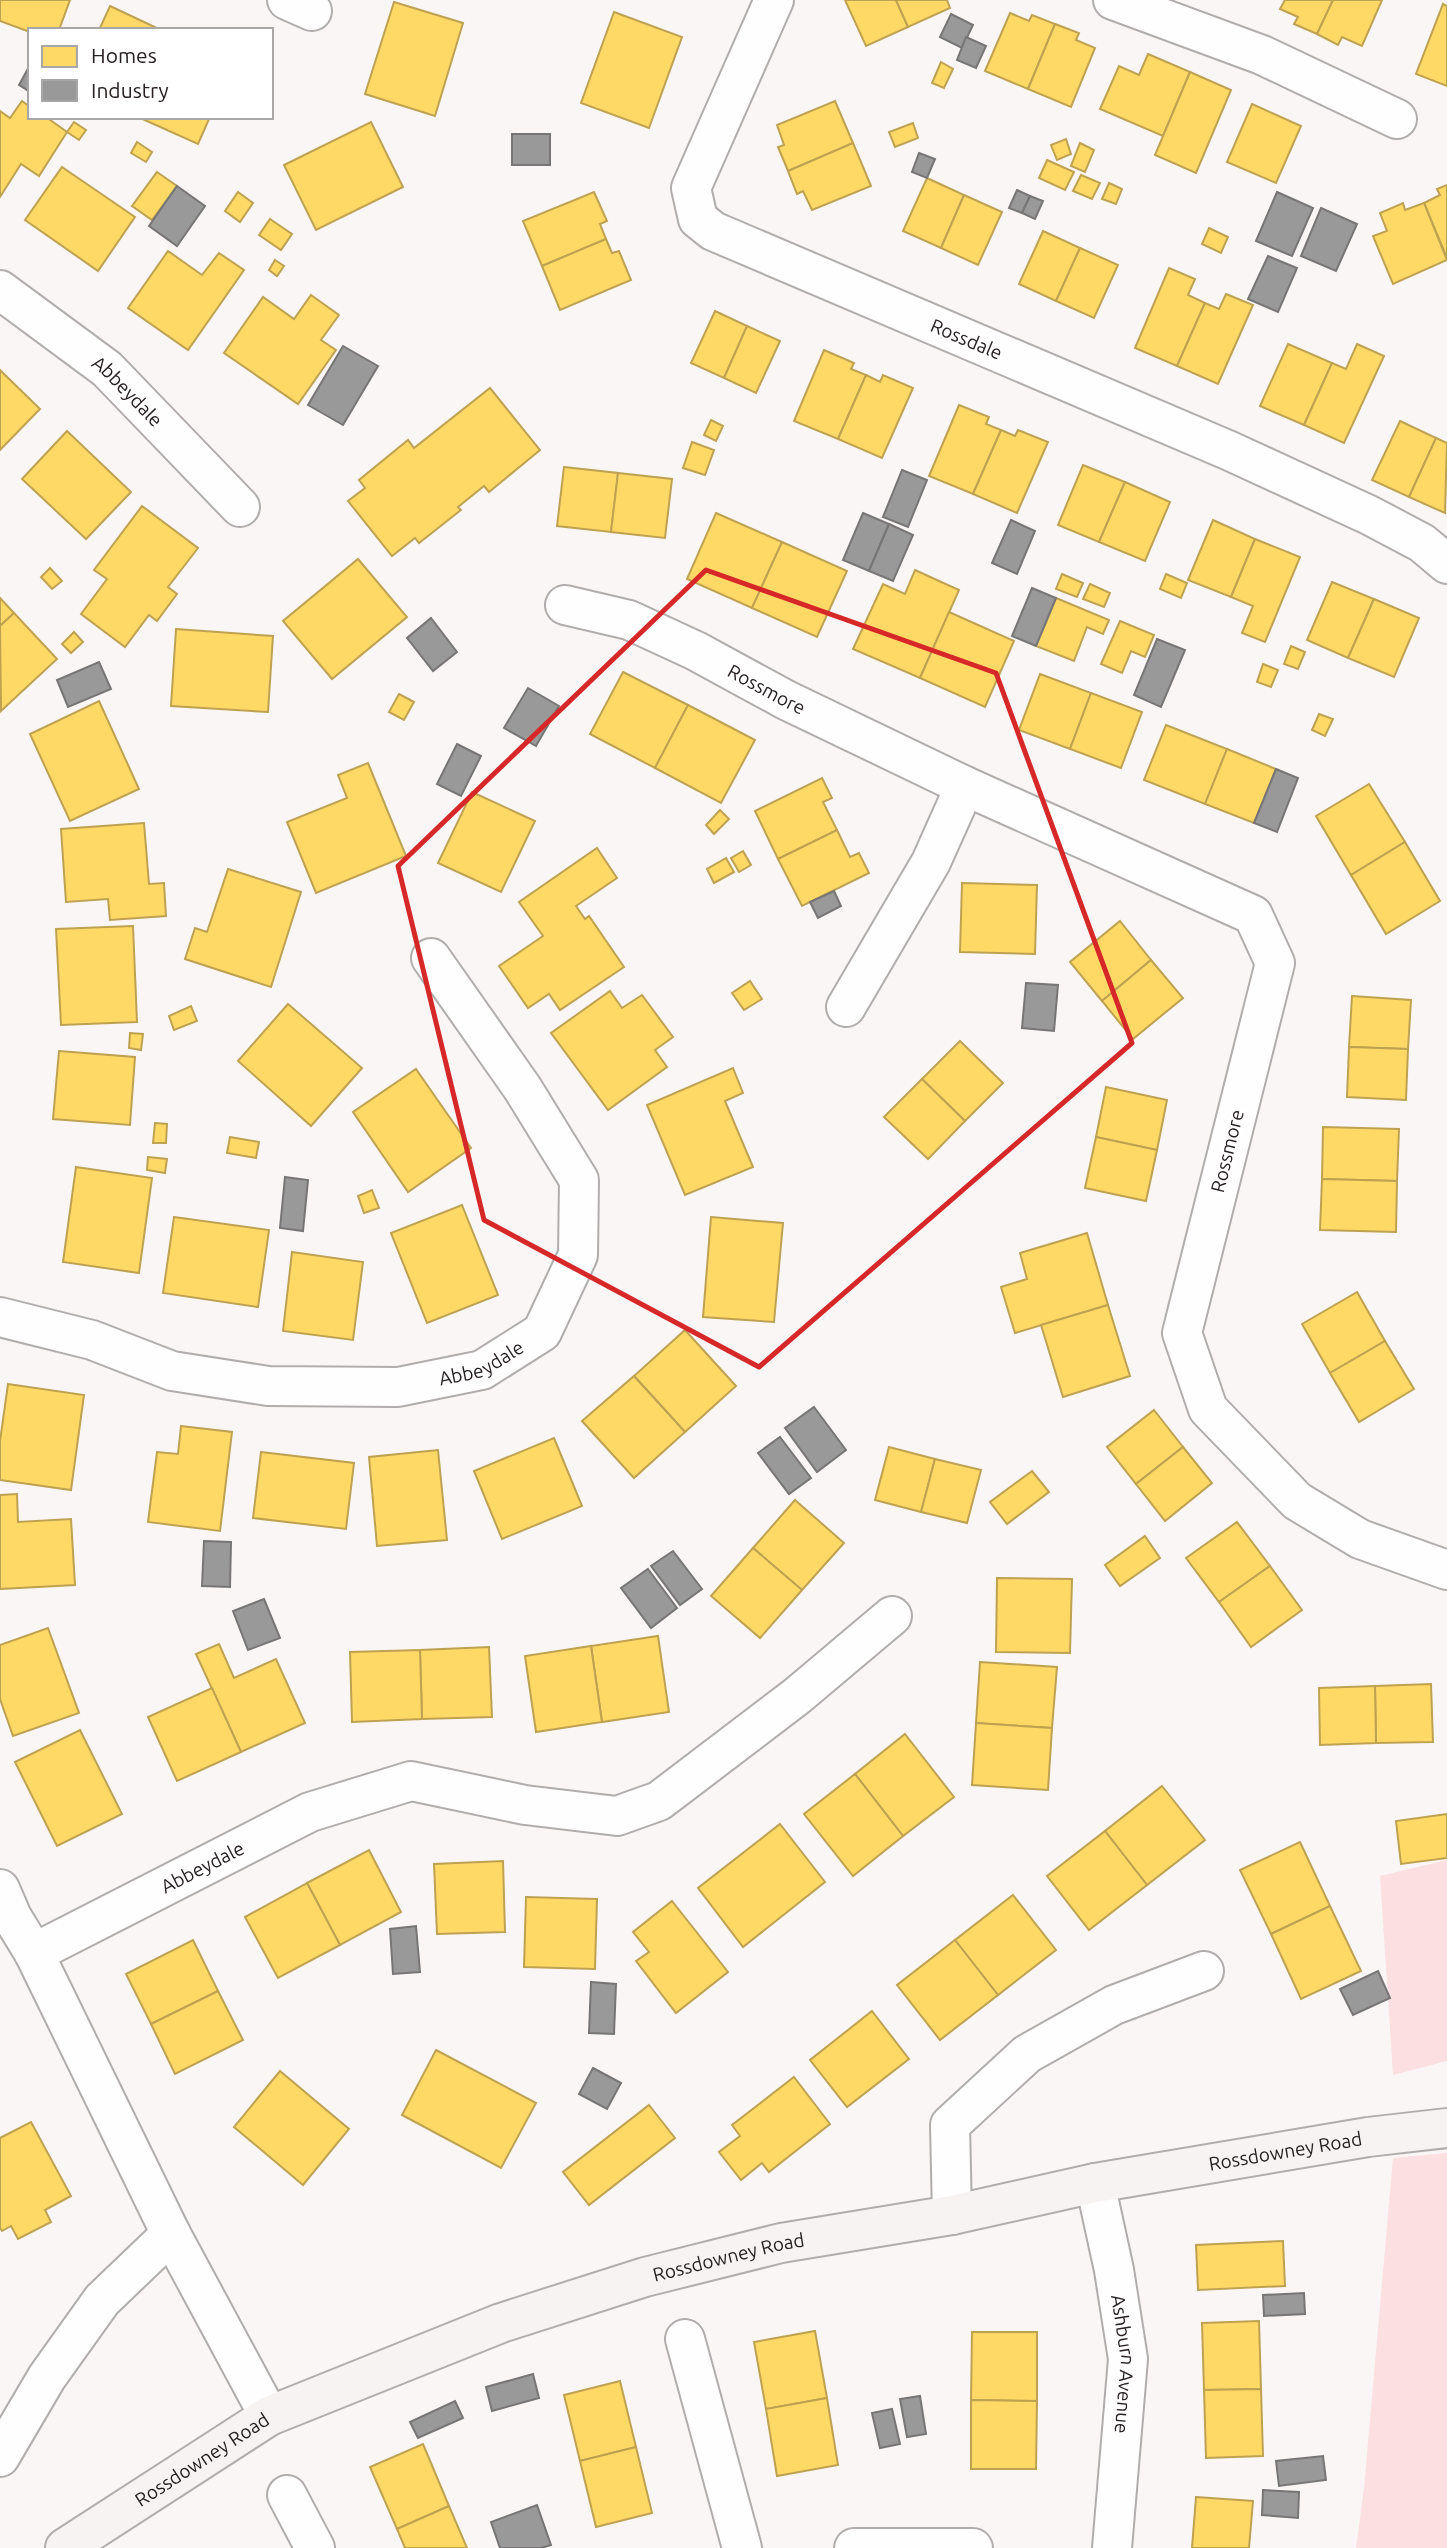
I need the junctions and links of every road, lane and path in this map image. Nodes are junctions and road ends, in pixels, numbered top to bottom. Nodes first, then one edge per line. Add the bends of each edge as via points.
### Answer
1 (774, 0) edge
2 (1112, 0) edge
3 (1397, 119) dead end
4 (0, 290) edge
5 (240, 507) dead end
6 (1447, 564) edge
7 (565, 605) dead end
8 (965, 786) junction
9 (431, 958) dead end
10 (846, 1007) dead end
11 (0, 1317) edge
12 (1447, 1570) edge
13 (892, 1616) dead end
14 (4, 1909) edge
15 (34, 1954) junction
16 (1204, 1971) dead end
17 (1447, 2128) edge
18 (1095, 2183) junction
19 (952, 2215) junction
20 (171, 2234) junction
21 (685, 2339) dead end
22 (269, 2416) junction
23 (0, 2457) edge
24 (287, 2495) dead end
25 (65, 2548) edge
26 (316, 2548) edge
27 (742, 2548) edge
28 (854, 2548) edge
29 (973, 2548) edge
30 (1112, 2548) edge

1 - 6 street, Rossdale via 691,188 698,219 713,231 1230,451 1369,515 1422,543
2 - 3 street via 1262,55
4 - 5 street, Abbeydale via 107,369
7 - 8 street, Rossmore via 629,620
8 - 10 street via 931,863
8 - 12 street, Rossmore via 1253,915 1275,963 1182,1333 1208,1409 1297,1501 1360,1539
9 - 11 street, Abbeydale via 523,1089 579,1180 578,1255 542,1332 482,1370 398,1387 268,1386 172,1371 92,1340
13 - 15 street, Abbeydale via 797,1696 659,1801 617,1816 525,1805 411,1780 310,1812
14 - 15 street
15 - 20 street
16 - 19 street via 1114,2005 1027,2054 950,2125
17 - 18 main road, Rossdowney Road
18 - 19 main road, Rossdowney Road
18 - 30 street, Ashburn Avenue via 1128,2359
19 - 22 main road, Rossdowney Road via 781,2243 645,2277 501,2323
20 - 22 street
20 - 23 street via 102,2300 47,2377
21 - 27 street
22 - 25 main road, Rossdowney Road
24 - 26 street
28 - 29 street

